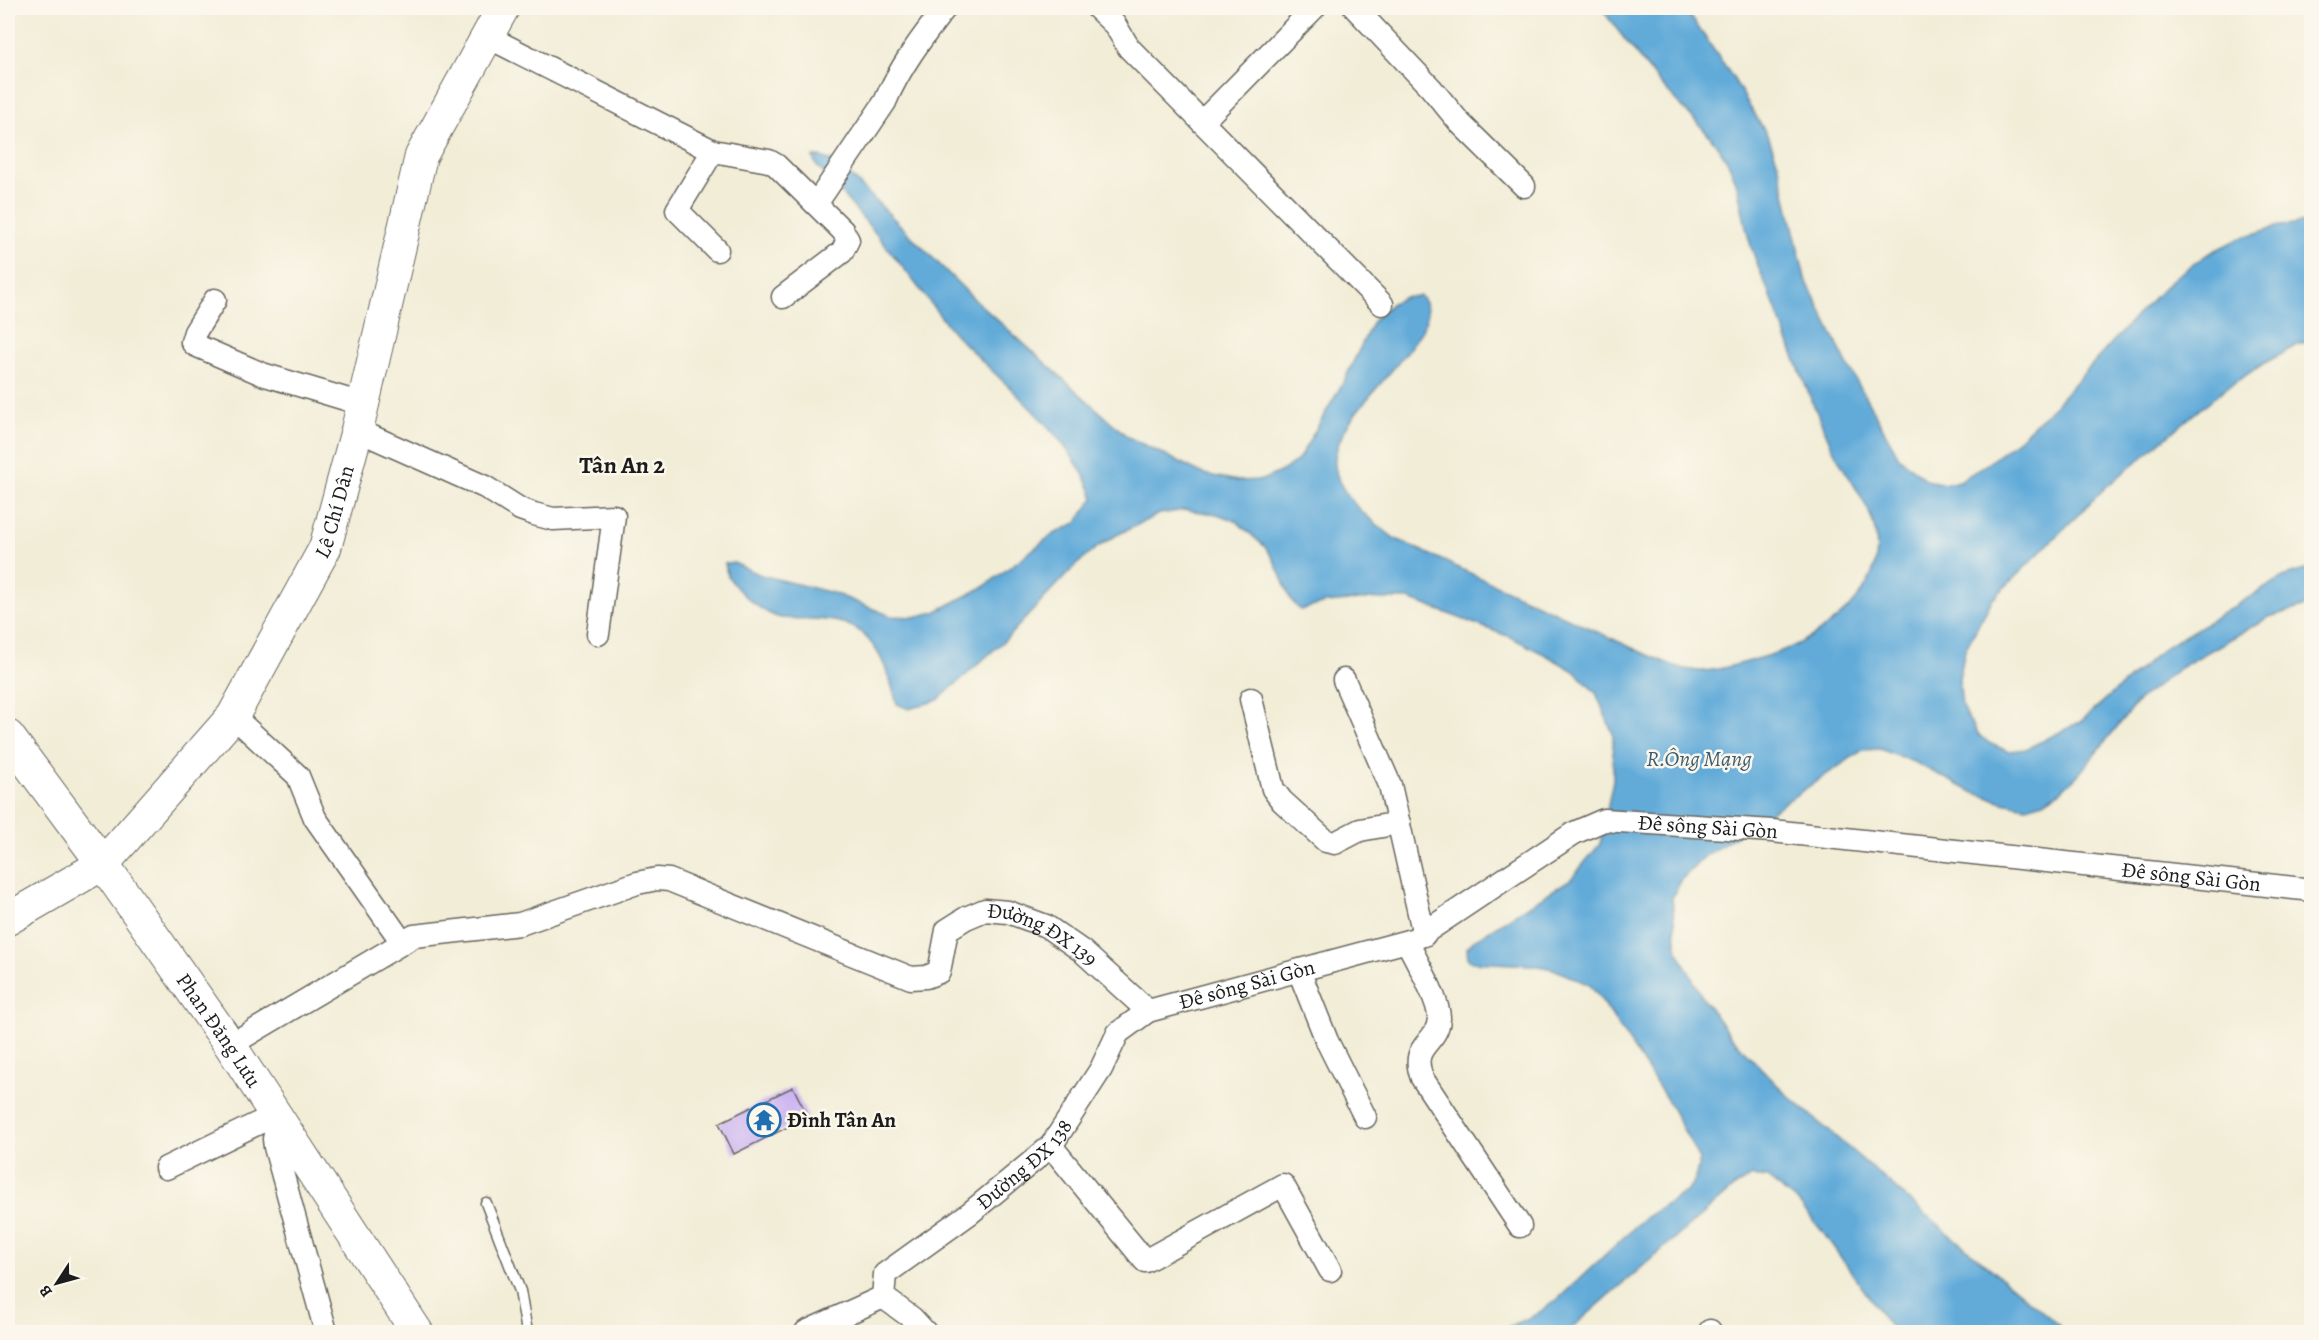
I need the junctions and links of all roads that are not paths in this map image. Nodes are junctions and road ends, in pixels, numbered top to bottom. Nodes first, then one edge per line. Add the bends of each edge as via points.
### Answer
1 (503, 8) edge
2 (945, 8) edge
3 (1097, 8) edge
4 (1314, 8) edge
5 (1355, 8) edge
6 (486, 36) junction
7 (1202, 122) junction
8 (713, 151) junction
9 (1524, 186) dead end
10 (822, 195) junction
11 (717, 250) dead end
12 (783, 297) dead end
13 (215, 300) dead end
14 (1382, 304) dead end
15 (360, 417) junction
16 (598, 634) dead end
17 (1344, 680) dead end
18 (1251, 699) dead end
19 (233, 716) junction
20 (8, 736) edge
21 (1399, 823) junction
22 (103, 864) junction
23 (2312, 890) edge
24 (8, 918) edge
25 (1416, 938) junction
26 (402, 942) junction
27 (1299, 971) junction
28 (1148, 1011) junction
29 (230, 1045) junction
30 (1365, 1117) dead end
31 (277, 1118) junction
32 (1051, 1146) junction
33 (166, 1168) dead end
34 (486, 1203) dead end
35 (1520, 1226) dead end
36 (1330, 1270) dead end
37 (883, 1297) junction
38 (326, 1332) edge
39 (417, 1332) edge
40 (526, 1332) edge
41 (806, 1332) edge
42 (925, 1332) edge

1 - 6 street, Lê Chí Dân
2 - 10 street
3 - 7 street via 1129,48
4 - 7 street
5 - 9 street via 1454,117
6 - 8 street
6 - 15 street, Lê Chí Dân via 421,156
7 - 14 street
8 - 10 street via 769,162
8 - 11 street via 677,210
10 - 12 street via 848,240 842,252
13 - 15 street via 195,332 195,345
15 - 16 street via 520,509 553,519 614,516
15 - 19 street, Lê Chí Dân via 325,548
17 - 21 street via 1390,786
18 - 21 street via 1273,789 1326,841 1335,843 1360,830
19 - 22 street, Lê Chí Dân
19 - 26 street via 298,776 315,818
20 - 22 street, Phan Đăng Lưu
21 - 25 street
22 - 24 street, Lê Chí Dân
22 - 29 street, Phan Đăng Lưu
23 - 25 street, Đê sông Sài Gòn via 1784,833 1604,820 1574,833
25 - 27 street, Đê sông Sài Gòn
25 - 35 street via 1439,1021 1418,1057 1418,1067
26 - 28 street, Đường ĐX 139 via 414,936 520,924 638,883 669,880 911,978 939,972 947,930 985,910 1008,912 1046,926 1082,951
26 - 29 street
27 - 28 street, Đê sông Sài Gòn
27 - 30 street via 1327,1041
28 - 32 street, Đường ĐX 138 via 1118,1034 1101,1069
29 - 31 street, Phan Đăng Lưu
31 - 33 street
31 - 38 street via 275,1148
31 - 39 street, Phan Đăng Lưu
32 - 36 street via 1145,1261 1283,1185
32 - 37 street, Đường ĐX 138 via 970,1213 885,1274
34 - 40 lane via 520,1291
37 - 41 street
37 - 42 street

